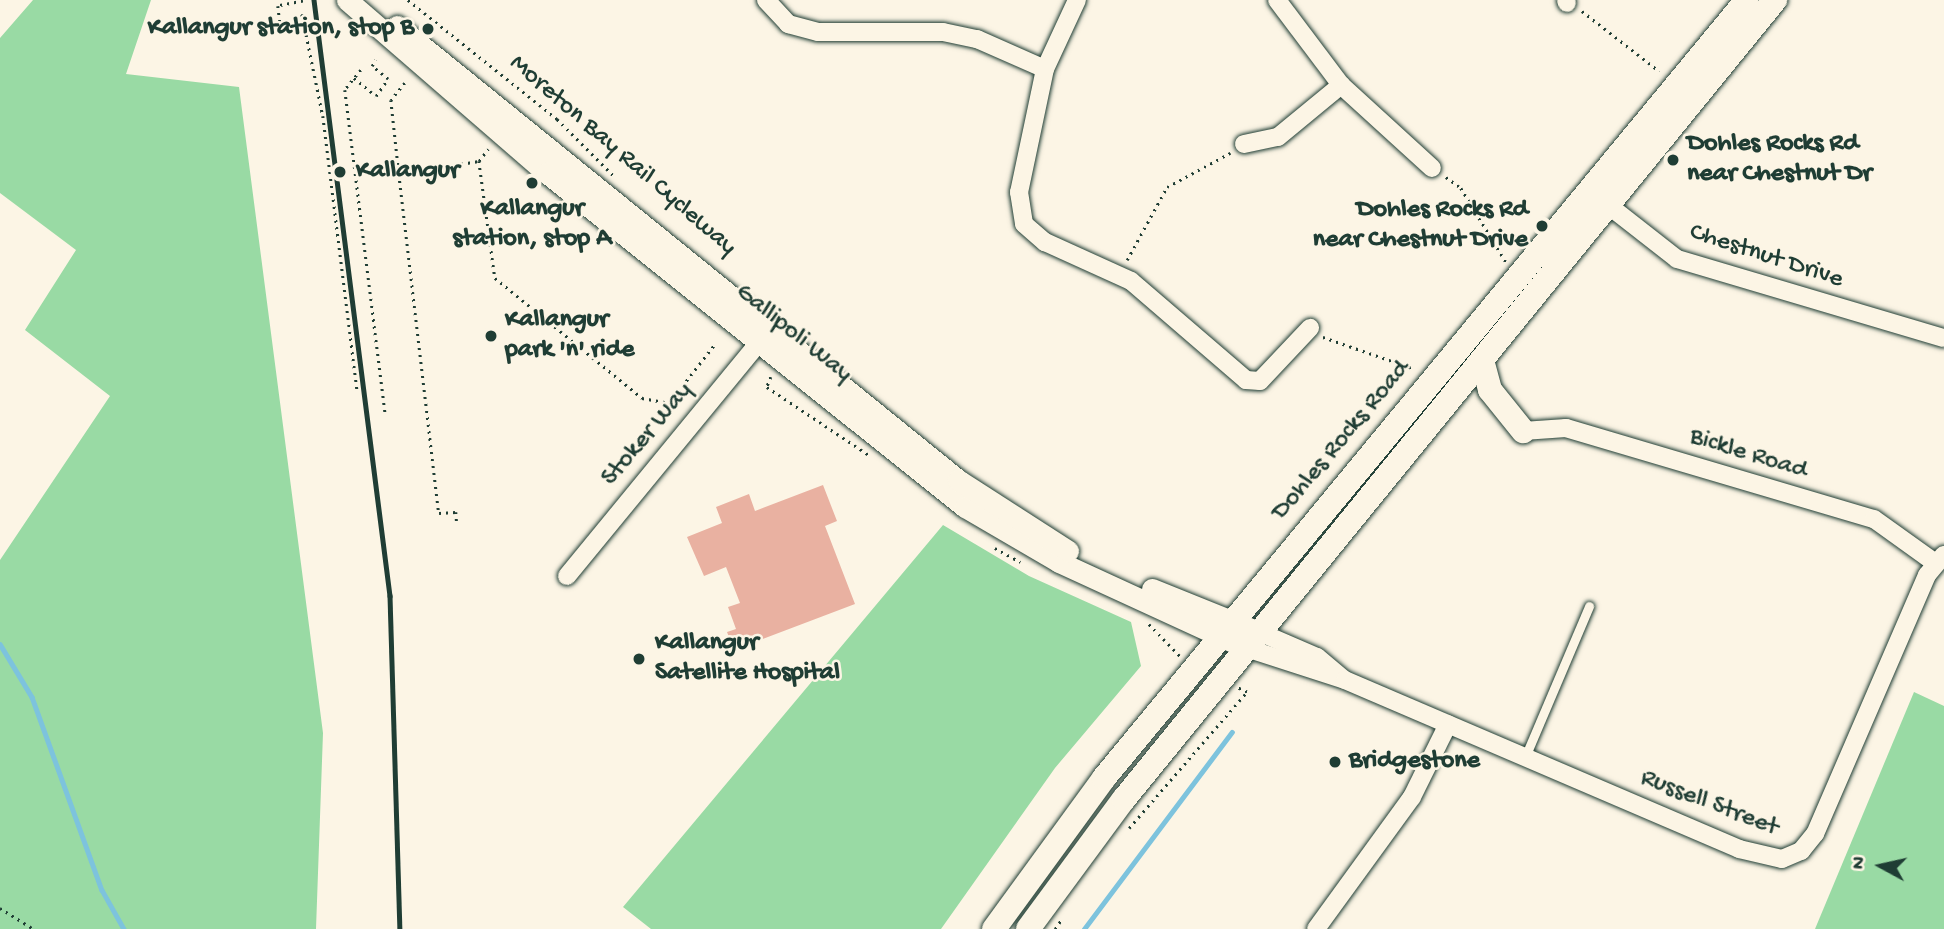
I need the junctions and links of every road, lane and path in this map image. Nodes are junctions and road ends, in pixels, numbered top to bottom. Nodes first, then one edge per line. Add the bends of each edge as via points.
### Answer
1 (346, 0) edge
2 (365, 0) edge
3 (408, 0) edge
4 (766, 0) edge
5 (1077, 0) edge
6 (1277, 0) edge
7 (1747, 0) edge
8 (1775, 0) edge
9 (303, 1) edge
10 (1566, 2) edge
11 (302, 14) dead end
12 (303, 26) junction
13 (375, 60) dead end
14 (1045, 69) junction
15 (361, 70) dead end
16 (1659, 71) dead end
17 (354, 78) junction
18 (405, 83) dead end
19 (1341, 85) junction
20 (1244, 144) joint
21 (488, 149) dead end
22 (480, 161) junction
23 (1432, 168) joint
24 (399, 174) junction
25 (626, 188) dead end
26 (1599, 198) junction
27 (1506, 262) dead end
28 (1119, 275) junction
29 (1310, 328) joint
30 (764, 336) junction
31 (1944, 338) edge
32 (715, 344) dead end
33 (1482, 360) junction
34 (1415, 369) dead end
35 (357, 390) dead end
36 (385, 414) dead end
37 (1523, 431) joint
38 (457, 525) dead end
39 (1939, 558) edge
40 (567, 576) dead end
41 (1590, 606) dead end
42 (1225, 629) junction
43 (1253, 640) junction
44 (1241, 689) dead end
45 (1448, 724) junction
46 (1525, 757) junction
47 (1124, 834) dead end
48 (0, 908) edge
49 (1069, 908) dead end
50 (33, 929) edge
51 (993, 929) edge
52 (1028, 929) edge
53 (1055, 929) edge
54 (1316, 929) edge

1 - 30 street, Gallipoli Way
2 - 30 street, Gallipoli Way
3 - 25 path, Moreton Bay Rail Cycleway via 557,119
4 - 14 street via 788,24 818,32 943,32 977,38
5 - 14 street
6 - 19 street
7 - 26 main road, Dohles Rocks Road
8 - 26 main road, Dohles Rocks Road
9 - 12 path via 278,6 281,29
10 - 16 path
11 - 12 path
12 - 35 path via 323,116
13 - 17 path via 372,66 388,79 376,96
14 - 28 street via 1019,191 1024,224 1045,242
15 - 17 path
17 - 36 path via 345,90
18 - 24 path via 391,100
19 - 20 street via 1278,137
19 - 23 street
20 - 28 path via 1167,187
21 - 22 path
22 - 24 path
22 - 32 path via 495,278 642,398 669,403
23 - 27 path via 1461,188
24 - 38 path via 439,513 456,512
26 - 31 street, Chestnut Drive via 1677,259
26 - 33 main road, Dohles Rocks Road
26 - 42 main road, Dohles Rocks Road
28 - 29 street via 1247,380 1261,381
29 - 34 path via 1331,344
30 - 40 street, Stoker Way
30 - 42 street, Gallipoli Way via 1021,524
33 - 37 main road via 1490,390
33 - 43 main road, Dohles Rocks Road
37 - 39 street, Bickle Road via 1566,428 1874,519
39 - 46 street, Russell Street via 1823,817 1795,855 1775,859 1751,853
41 - 46 lane
42 - 43 street, Gallipoli Way
42 - 51 main road, Dohles Rocks Road via 1084,802
43 - 45 street, Russell Street
43 - 52 main road, Dohles Rocks Road
44 - 47 path via 1247,692
45 - 46 street, Russell Street
45 - 54 street via 1412,797
48 - 50 path
49 - 53 path

